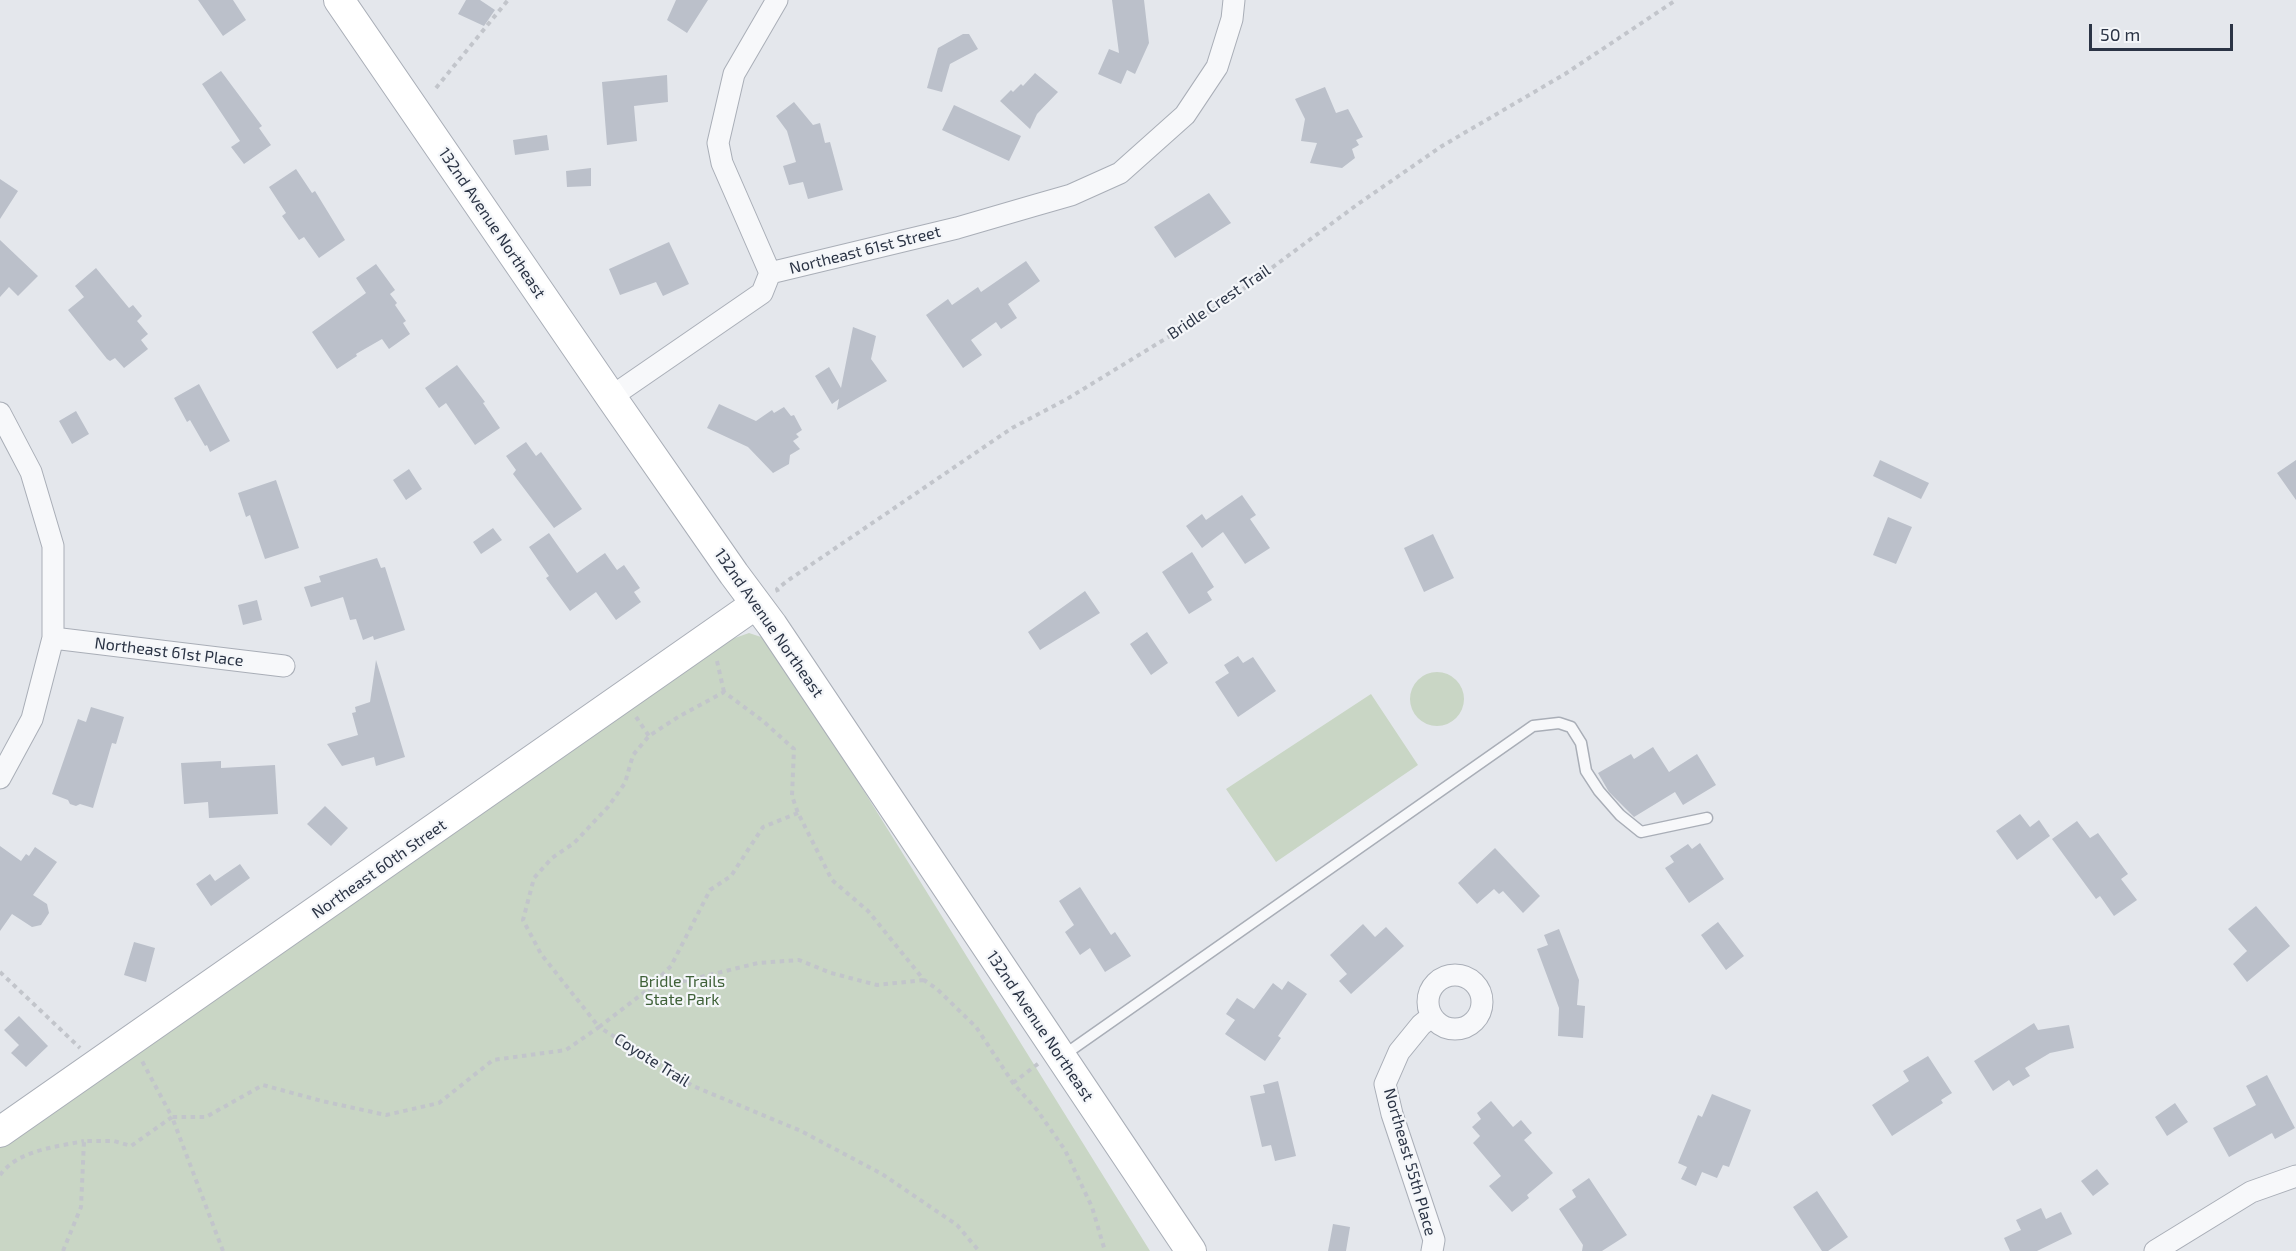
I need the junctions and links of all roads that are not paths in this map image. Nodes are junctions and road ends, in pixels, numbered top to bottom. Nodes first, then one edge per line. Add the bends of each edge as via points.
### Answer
1 (339, 0) edge
2 (777, 0) edge
3 (1234, 0) edge
4 (770, 273) junction
5 (611, 397) junction
6 (0, 413) edge
7 (768, 601) junction
8 (53, 638) junction
9 (284, 666) dead end
10 (0, 778) edge
11 (1707, 818) dead end
12 (1432, 1016) dead end
13 (1053, 1057) junction
14 (0, 1132) edge
15 (2296, 1176) edge
16 (1191, 1251) edge
17 (1432, 1251) edge
18 (2155, 1251) edge

1 - 5 street, 132nd Avenue Northeast
2 - 4 street via 734,74 718,143 722,163
3 - 4 street, Northeast 61st Street via 1217,67 1185,115 1120,173 1071,195 957,228
4 - 5 street, Northeast 61st Street via 762,293
5 - 7 street, 132nd Avenue Northeast
6 - 8 street via 32,472 53,546
7 - 13 street, 132nd Avenue Northeast via 772,625
7 - 14 street, Northeast 60th Street
8 - 9 street, Northeast 61st Place
8 - 10 street via 32,719
11 - 13 lane via 1641,832 1599,791 1586,771 1581,743 1571,727 1559,723 1533,726
12 - 17 street, Northeast 55th Place via 1398,1052 1385,1084 1434,1240
13 - 16 street, 132nd Avenue Northeast
15 - 18 street via 2251,1192

